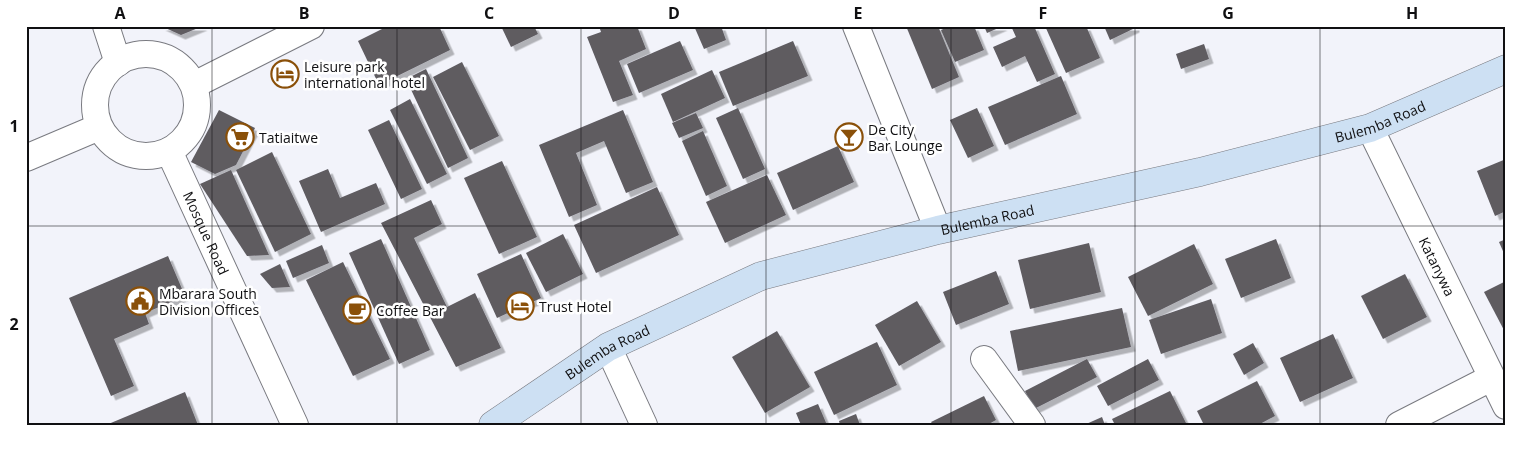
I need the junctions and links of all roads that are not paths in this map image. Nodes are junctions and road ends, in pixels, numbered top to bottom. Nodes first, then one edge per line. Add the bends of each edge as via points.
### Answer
1 (106, 26) edge
2 (311, 26) edge
3 (856, 26) edge
4 (118, 63) junction
5 (1506, 69) edge
6 (194, 85) junction
7 (99, 127) junction
8 (1370, 128) junction
9 (169, 151) junction
10 (26, 158) edge
11 (938, 230) junction
12 (608, 347) junction
13 (984, 359) dead end
14 (1491, 378) junction
15 (1506, 406) edge
16 (294, 425) edge
17 (492, 425) edge
18 (644, 425) edge
19 (1032, 425) edge
20 (1399, 425) edge

1 - 4 street
2 - 6 street
3 - 11 street
4 - 6 street via 137,54 154,54 185,70
4 - 7 street via 108,69 99,82 94,112
5 - 8 main road, Bulemba Road
6 - 9 street via 197,115 182,142
7 - 9 street via 108,141 137,156
7 - 10 street
8 - 11 main road, Bulemba Road via 1200,172
8 - 14 street, Katanywa
9 - 16 street, Mosque Road
11 - 12 main road, Bulemba Road via 761,276
12 - 17 main road, Bulemba Road
12 - 18 street
13 - 19 street
14 - 15 street, Katanywa
14 - 20 street

